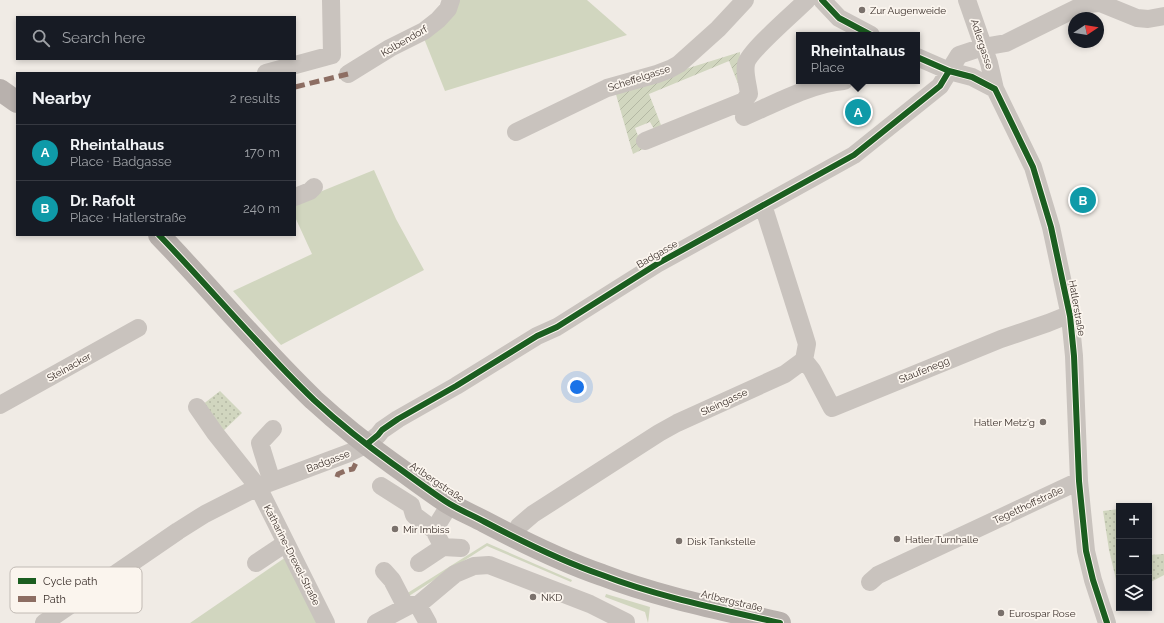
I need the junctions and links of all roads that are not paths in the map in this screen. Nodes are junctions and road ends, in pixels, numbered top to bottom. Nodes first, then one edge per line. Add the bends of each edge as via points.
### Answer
1 (331, 0) edge
2 (451, 0) edge
3 (745, 0) edge
4 (807, 0) edge
5 (822, 0) edge
6 (967, 0) edge
7 (1099, 2) edge
8 (1164, 16) edge
9 (865, 32) edge
10 (983, 47) junction
11 (920, 58) edge
12 (948, 71) junction
13 (269, 72) edge
14 (348, 74) dead end
15 (827, 84) edge
16 (995, 89) junction
17 (0, 90) edge
18 (16, 101) edge
19 (744, 116) dead end
20 (516, 132) dead end
21 (645, 141) dead end
22 (314, 187) dead end
23 (296, 197) edge
24 (763, 205) junction
25 (169, 238) edge
26 (1070, 316) junction
27 (138, 328) dead end
28 (804, 360) junction
29 (0, 405) edge
30 (197, 407) dead end
31 (273, 429) dead end
32 (366, 444) junction
33 (412, 478) junction
34 (1079, 481) junction
35 (265, 484) junction
36 (381, 486) dead end
37 (400, 498) junction
38 (450, 504) junction
39 (434, 530) junction
40 (513, 538) junction
41 (279, 539) junction
42 (256, 563) dead end
43 (419, 563) dead end
44 (126, 567) edge
45 (384, 571) dead end
46 (870, 582) dead end
47 (412, 606) junction
48 (59, 613) edge
49 (44, 623) edge
50 (326, 623) edge
51 (376, 623) edge
52 (428, 623) edge
53 (626, 623) edge
54 (780, 623) edge
55 (1108, 623) edge

1 - 13 street via 332,54
2 - 14 street, Kolbendorf via 448,9 424,31
3 - 20 street, Scheffelgasse via 718,29 670,69 607,88
4 - 21 street via 753,51 746,62 749,94 744,101
5 - 9 street via 839,18
6 - 10 street, Adlergasse
7 - 8 street via 1137,18
7 - 10 street, Badgasse via 1077,8 1006,43
10 - 12 street, Badgasse via 959,55
10 - 16 street, Adlergasse
11 - 12 street
12 - 16 street via 972,77
12 - 24 street, Badgasse via 940,86 854,155
15 - 19 street
16 - 26 street, Hatlerstraße via 1033,167 1051,227
17 - 18 main road
22 - 23 street
24 - 28 street via 807,344
24 - 32 street, Badgasse via 657,264 557,327 537,336 382,430
25 - 32 main road, Arlbergstraße via 251,335 314,400
26 - 28 street, Staufenegg via 1001,339 832,408
26 - 34 street, Hatlerstraße
27 - 29 street, Steinacker
28 - 40 street, Steingasse via 785,374 659,433 533,514 519,526
30 - 35 street via 215,433
31 - 35 street via 260,443
32 - 33 main road, Arlbergstraße
32 - 35 street, Badgasse via 349,453
33 - 37 street
33 - 38 main road, Arlbergstraße
34 - 46 street, Tegetthoffstraße via 878,575
34 - 55 street, Hatlerstraße via 1086,551
35 - 41 street, Katharine-Drexel-Straße
35 - 44 street, Badgasse via 205,514
36 - 37 street
37 - 39 street via 411,505 414,515
38 - 39 street
38 - 40 main road, Arlbergstraße
39 - 43 street via 452,547
40 - 54 main road, Arlbergstraße via 602,576
41 - 42 street
41 - 50 street, Katharine-Drexel-Straße via 318,596
45 - 47 street
47 - 51 street
47 - 52 street
47 - 53 street via 455,574 474,566 489,565 590,604
48 - 49 street, Badgasse

